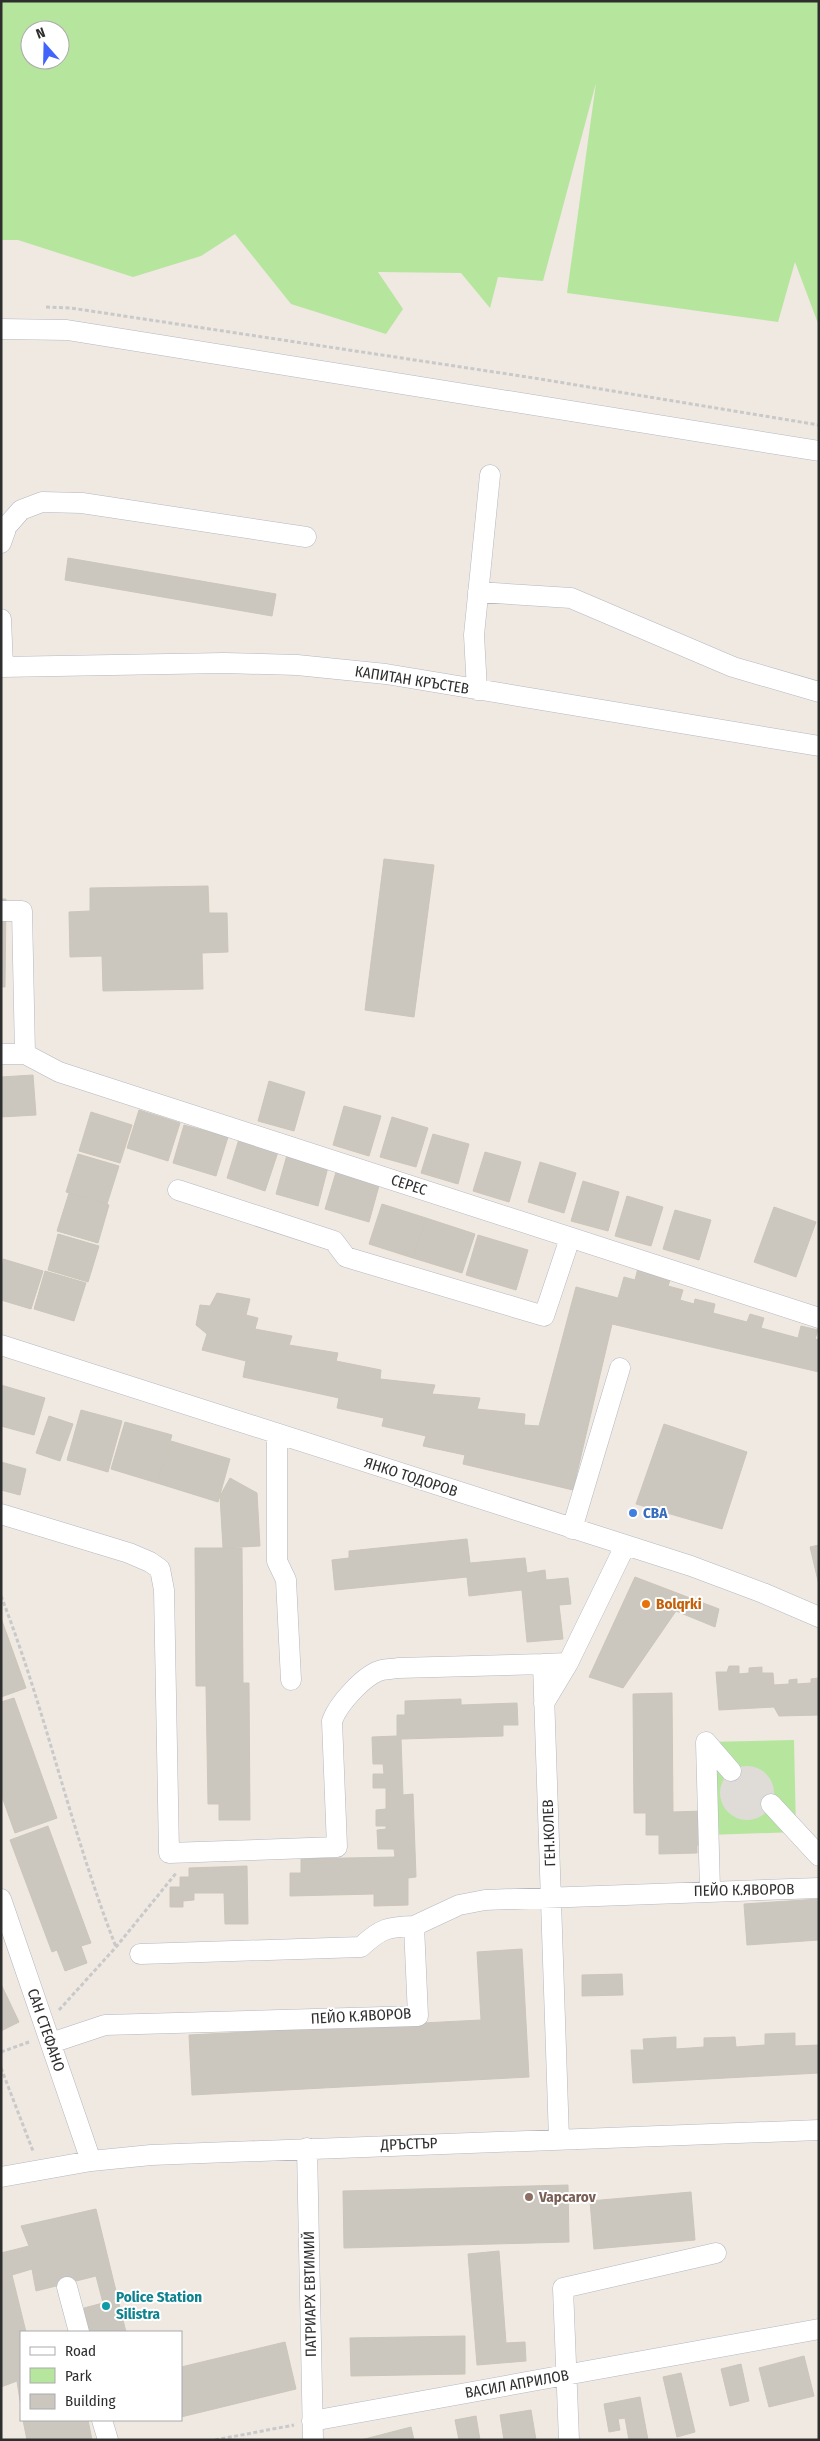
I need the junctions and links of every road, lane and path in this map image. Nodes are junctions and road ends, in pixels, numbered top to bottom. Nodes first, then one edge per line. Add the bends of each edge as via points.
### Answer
1 (41, 308) dead end
2 (1, 330) edge
3 (819, 425) edge
4 (819, 451) edge
5 (490, 475) dead end
6 (306, 537) dead end
7 (1, 543) edge
8 (478, 592) junction
9 (1, 619) edge
10 (2, 667) edge
11 (477, 690) junction
12 (819, 692) edge
13 (819, 746) edge
14 (1, 911) edge
15 (1, 1054) edge
16 (25, 1054) junction
17 (178, 1190) dead end
18 (570, 1238) junction
19 (819, 1318) edge
20 (1, 1345) edge
21 (620, 1368) dead end
22 (276, 1434) junction
23 (1, 1514) edge
24 (572, 1529) junction
25 (625, 1546) junction
26 (1, 1596) edge
27 (819, 1616) edge
28 (568, 1663) junction
29 (543, 1664) junction
30 (291, 1680) dead end
31 (544, 1704) junction
32 (732, 1771) dead end
33 (771, 1804) dead end
34 (193, 1852) junction
35 (819, 1856) edge
36 (819, 1888) edge
37 (710, 1890) junction
38 (552, 1897) junction
39 (1, 1900) edge
40 (414, 1926) junction
41 (116, 1947) junction
42 (140, 1954) dead end
43 (48, 2035) junction
44 (1, 2052) edge
45 (1, 2068) edge
46 (819, 2130) edge
47 (559, 2139) junction
48 (307, 2148) junction
49 (91, 2161) junction
50 (40, 2170) junction
51 (1, 2178) edge
52 (716, 2253) dead end
53 (68, 2288) dead end
54 (819, 2329) edge
55 (79, 2331) edge
56 (567, 2375) junction
57 (102, 2421) edge
58 (312, 2431) edge
59 (108, 2440) edge
60 (215, 2440) edge
61 (569, 2440) edge

1 - 3 path via 70,308
2 - 4 street via 67,330
5 - 8 street
6 - 7 street via 82,503 42,502 21,510 7,526
8 - 11 street via 474,635
8 - 12 street via 571,598 733,667
9 - 10 street
10 - 11 street, КАПИТАН КРЪСТЕВ via 224,662 297,665 386,674
11 - 13 street, КАПИТАН КРЪСТЕВ
14 - 16 street via 22,911
15 - 16 street, СЕРЕС
16 - 18 street, СЕРЕС via 59,1072
17 - 18 street via 334,1241 346,1257 544,1316
18 - 19 street, СЕРЕС
20 - 22 street, ЯНКО ТОДОРОВ
21 - 24 street
22 - 24 street, ЯНКО ТОДОРОВ
22 - 30 street via 277,1560 286,1580
23 - 34 street via 128,1553 160,1569 164,1590 169,1853
24 - 25 street, ЯНКО ТОДОРОВ
25 - 27 street, ЯНКО ТОДОРОВ via 700,1570
25 - 28 street
26 - 41 path via 19,1642 94,1890
28 - 29 street
28 - 31 street
29 - 31 street, ГЕН.КОЛЕВ
29 - 34 street via 398,1668 369,1676 337,1709 332,1721 337,1847
31 - 38 street, ГЕН.КОЛЕВ
32 - 37 street via 706,1742
33 - 35 street
34 - 41 path
36 - 37 street, ПЕЙО К.ЯВОРОВ
37 - 38 street, ПЕЙО К.ЯВОРОВ
38 - 40 street, ПЕЙО К.ЯВОРОВ via 485,1900 459,1905
38 - 47 street, ГЕН.КОЛЕВ
39 - 43 street, САН СТЕФАНО
40 - 42 street via 390,1927 375,1933 361,1947
40 - 43 street, ПЕЙО К.ЯВОРОВ via 418,2016 105,2025
41 - 43 path
43 - 44 path
43 - 49 street, САН СТЕФАНО
45 - 50 path
46 - 47 street, ДРЪСТЪР
47 - 48 street, ДРЪСТЪР
48 - 49 street, ДРЪСТЪР
48 - 58 street, ПАТРИАРХ ЕВТИМИЙ
49 - 50 street, ДРЪСТЪР
50 - 51 street, ДРЪСТЪР
52 - 56 street via 563,2288
53 - 55 street
54 - 56 street, ВАСИЛ АПРИЛОВ
56 - 58 street, ВАСИЛ АПРИЛОВ
56 - 61 street
57 - 59 street
58 - 60 path

